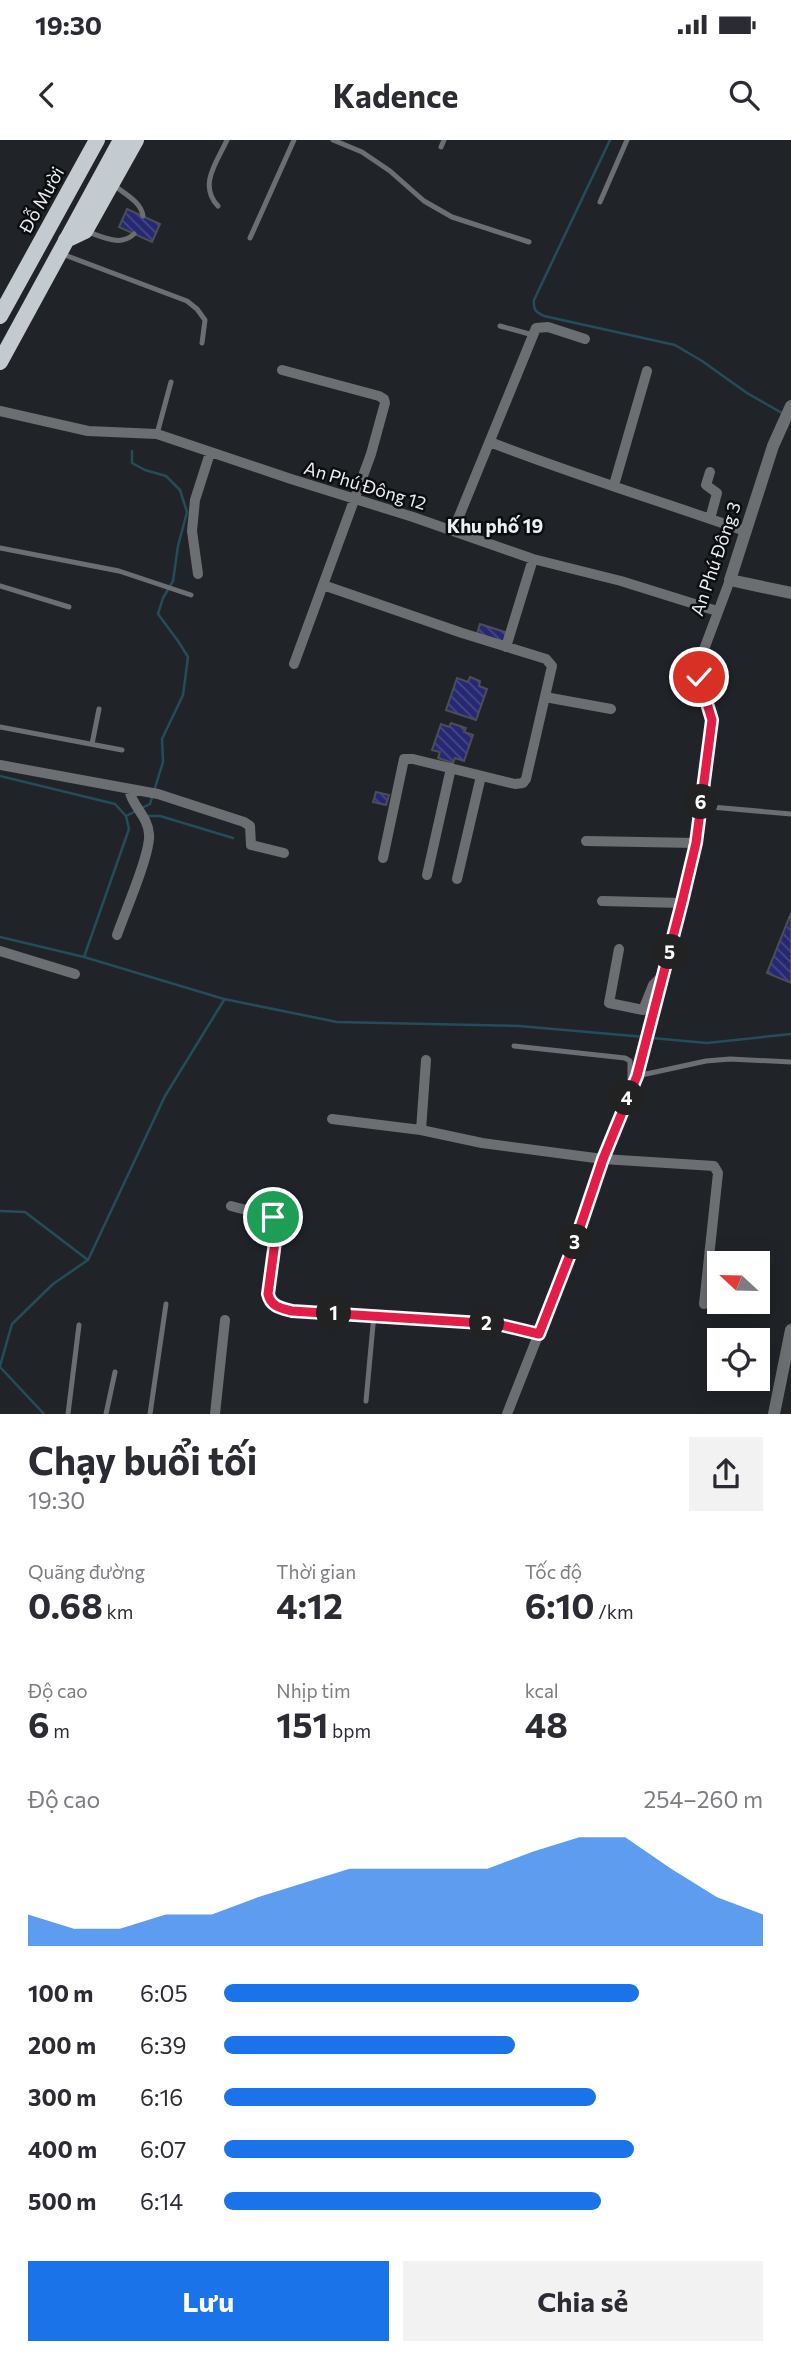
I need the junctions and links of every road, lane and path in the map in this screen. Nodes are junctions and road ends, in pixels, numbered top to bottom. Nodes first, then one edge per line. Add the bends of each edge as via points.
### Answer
1 (87, 140) edge
2 (97, 140) edge
3 (121, 140) edge
4 (136, 140) edge
5 (227, 140) edge
6 (294, 140) edge
7 (334, 140) edge
8 (444, 140) edge
9 (626, 140) edge
10 (441, 147) dead end
11 (112, 183) junction
12 (600, 202) dead end
13 (218, 206) dead end
14 (143, 216) dead end
15 (85, 231) junction
16 (134, 234) dead end
17 (250, 238) dead end
18 (529, 242) dead end
19 (62, 246) junction
20 (0, 298) edge
21 (0, 316) edge
22 (500, 326) dead end
23 (533, 335) junction
24 (584, 340) dead end
25 (202, 344) dead end
26 (0, 362) edge
27 (282, 370) dead end
28 (647, 371) dead end
29 (171, 382) dead end
30 (790, 407) edge
31 (0, 411) edge
32 (157, 434) junction
33 (490, 442) junction
34 (210, 453) junction
35 (710, 472) dead end
36 (614, 485) junction
37 (355, 499) junction
38 (710, 519) junction
39 (453, 531) junction
40 (745, 531) junction
41 (0, 548) edge
42 (533, 559) junction
43 (198, 574) dead end
44 (730, 580) junction
45 (323, 585) junction
46 (0, 586) edge
47 (791, 593) edge
48 (191, 596) dead end
49 (69, 607) dead end
50 (717, 611) junction
51 (506, 647) junction
52 (294, 664) dead end
53 (545, 697) junction
54 (99, 709) dead end
55 (611, 709) dead end
56 (0, 727) edge
57 (92, 744) junction
58 (122, 750) dead end
59 (0, 765) edge
60 (451, 768) junction
61 (481, 776) junction
62 (129, 789) junction
63 (700, 806) junction
64 (791, 814) edge
65 (586, 841) dead end
66 (696, 843) junction
67 (284, 853) dead end
68 (383, 858) dead end
69 (427, 875) dead end
70 (457, 880) dead end
71 (602, 901) dead end
72 (682, 902) junction
73 (117, 935) dead end
74 (619, 949) dead end
75 (0, 951) edge
76 (75, 974) dead end
77 (664, 974) junction
78 (514, 1046) dead end
79 (426, 1060) dead end
80 (791, 1062) edge
81 (637, 1076) junction
82 (631, 1088) junction
83 (332, 1119) dead end
84 (421, 1130) junction
85 (603, 1159) junction
86 (231, 1206) dead end
87 (166, 1304) dead end
88 (704, 1304) dead end
89 (374, 1314) junction
90 (225, 1320) dead end
91 (79, 1325) dead end
92 (791, 1330) edge
93 (539, 1334) junction
94 (115, 1372) dead end
95 (366, 1401) dead end
96 (68, 1413) edge
97 (106, 1413) edge
98 (150, 1413) edge
99 (215, 1413) edge
100 (507, 1413) edge
101 (774, 1413) edge

1 - 20 highway, Đỗ Mười
2 - 21 highway, Đỗ Mười
3 - 19 highway
4 - 11 highway
5 - 13 lane via 207,189
6 - 17 lane
7 - 18 lane via 362,152 424,201 453,217
8 - 10 lane
9 - 12 lane
11 - 14 lane via 132,199
11 - 15 highway
15 - 16 lane via 117,241
15 - 19 highway
19 - 25 lane via 187,302 205,320
19 - 26 highway
22 - 23 lane
23 - 24 street via 543,326
23 - 33 street
27 - 37 street via 384,399
28 - 36 street
29 - 32 lane
30 - 40 street, An Phú Đông 3
31 - 32 street, An Phú Đông 12 via 88,430
32 - 34 street, An Phú Đông 12
33 - 36 street
33 - 39 street
34 - 37 street, An Phú Đông 12
34 - 43 street via 195,500 192,531
35 - 38 street via 706,485 717,493
36 - 38 street
37 - 39 street, An Phú Đông 12
37 - 45 street
38 - 40 street
39 - 42 street, An Phú Đông 12
40 - 44 street, An Phú Đông 3
41 - 48 lane via 119,571
42 - 50 street, An Phú Đông 12
42 - 51 street
44 - 47 street
44 - 50 street, An Phú Đông 3
45 - 51 street
45 - 52 street
46 - 49 lane
50 - 63 street, An Phú Đông 3 via 699,677 712,720
51 - 53 street via 551,663
53 - 55 street
53 - 61 street via 523,783
54 - 57 lane
56 - 57 lane
57 - 58 lane
59 - 62 street
60 - 61 street
60 - 68 street via 404,759
60 - 69 street
61 - 70 street
62 - 67 street via 244,822 250,826 251,845
62 - 73 street via 146,821 149,845
63 - 64 lane
63 - 66 street, An Phú Đông 3
65 - 66 street
66 - 72 street, An Phú Đông 3
71 - 72 street
72 - 77 street, An Phú Đông 3
74 - 77 street via 609,1003 643,1010 653,985
75 - 76 street
77 - 81 street, An Phú Đông 3
78 - 82 lane via 625,1058 630,1061
79 - 84 street
80 - 81 lane via 706,1061
81 - 82 street
82 - 85 street
83 - 84 street
84 - 85 street
85 - 88 street via 717,1168
85 - 93 street
86 - 89 street via 276,1220 268,1294 272,1304 292,1311
87 - 98 lane
89 - 93 street via 497,1324
89 - 95 lane
90 - 99 street
91 - 96 lane
92 - 101 street
93 - 100 street
94 - 97 lane

